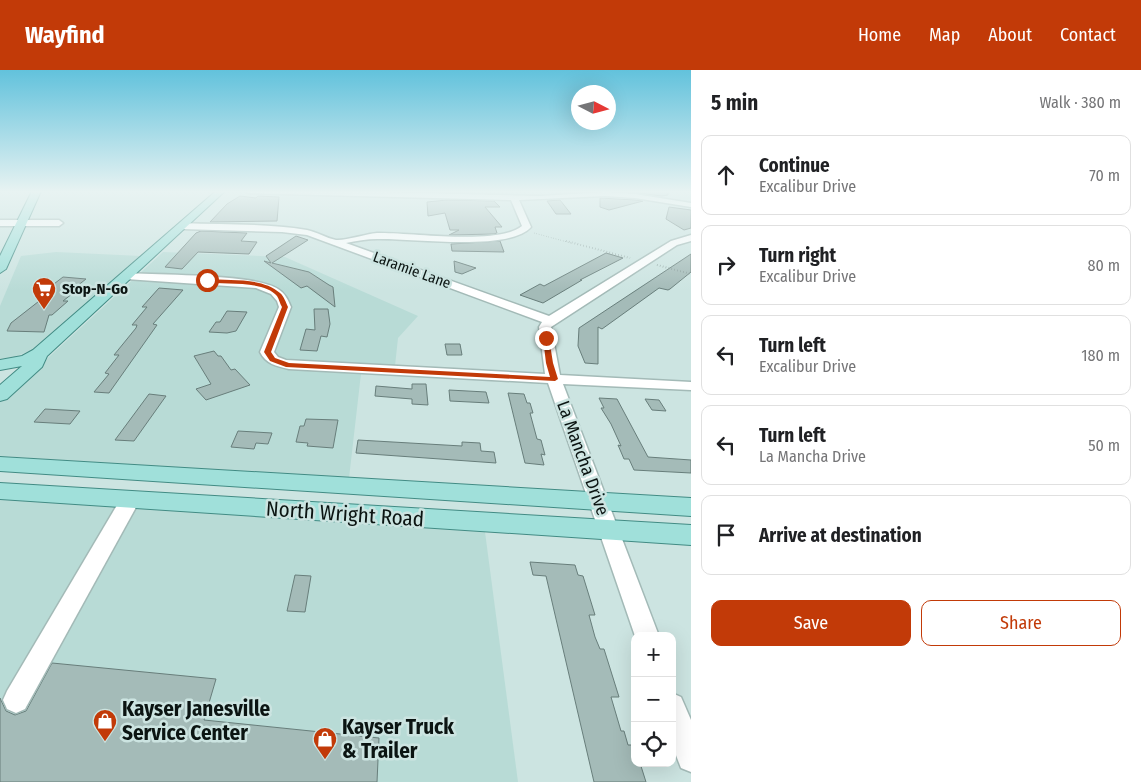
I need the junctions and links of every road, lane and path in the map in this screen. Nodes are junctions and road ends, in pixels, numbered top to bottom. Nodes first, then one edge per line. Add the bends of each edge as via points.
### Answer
1 (21, 224) edge
2 (525, 224) edge
3 (182, 226) joint
4 (525, 231) junction
5 (691, 238) edge
6 (338, 243) junction
7 (643, 261) junction
8 (0, 269) edge
9 (691, 274) edge
10 (126, 276) junction
11 (550, 321) junction
12 (39, 354) junction
13 (0, 365) edge
14 (555, 379) junction
15 (691, 386) edge
16 (0, 395) edge
17 (0, 464) edge
18 (0, 491) edge
19 (130, 500) junction
20 (599, 501) junction
21 (691, 507) edge
22 (609, 529) junction
23 (691, 535) edge
24 (646, 632) edge
25 (16, 700) dead end
26 (676, 717) edge
27 (691, 758) edge

1 - 8 main road
2 - 4 street
3 - 6 street, Laramie Lane via 296,230
3 - 10 main road
4 - 6 street via 493,238 375,236
4 - 7 path
5 - 7 street via 674,243
6 - 11 street, Laramie Lane
7 - 9 path
7 - 11 street
10 - 12 main road
10 - 14 street via 243,283 274,291 285,307 267,352 273,360 288,365
11 - 14 street, La Mancha Drive via 545,331
12 - 13 main road via 27,360
12 - 16 main road via 36,363
14 - 15 street
14 - 20 street, La Mancha Drive
17 - 20 main road, North Wright Road
18 - 19 main road, North Wright Road
19 - 22 main road, North Wright Road
19 - 25 street
20 - 21 main road, North Wright Road
20 - 22 street, La Mancha Drive
22 - 23 main road, North Wright Road
22 - 24 street, La Mancha Drive
26 - 27 street

